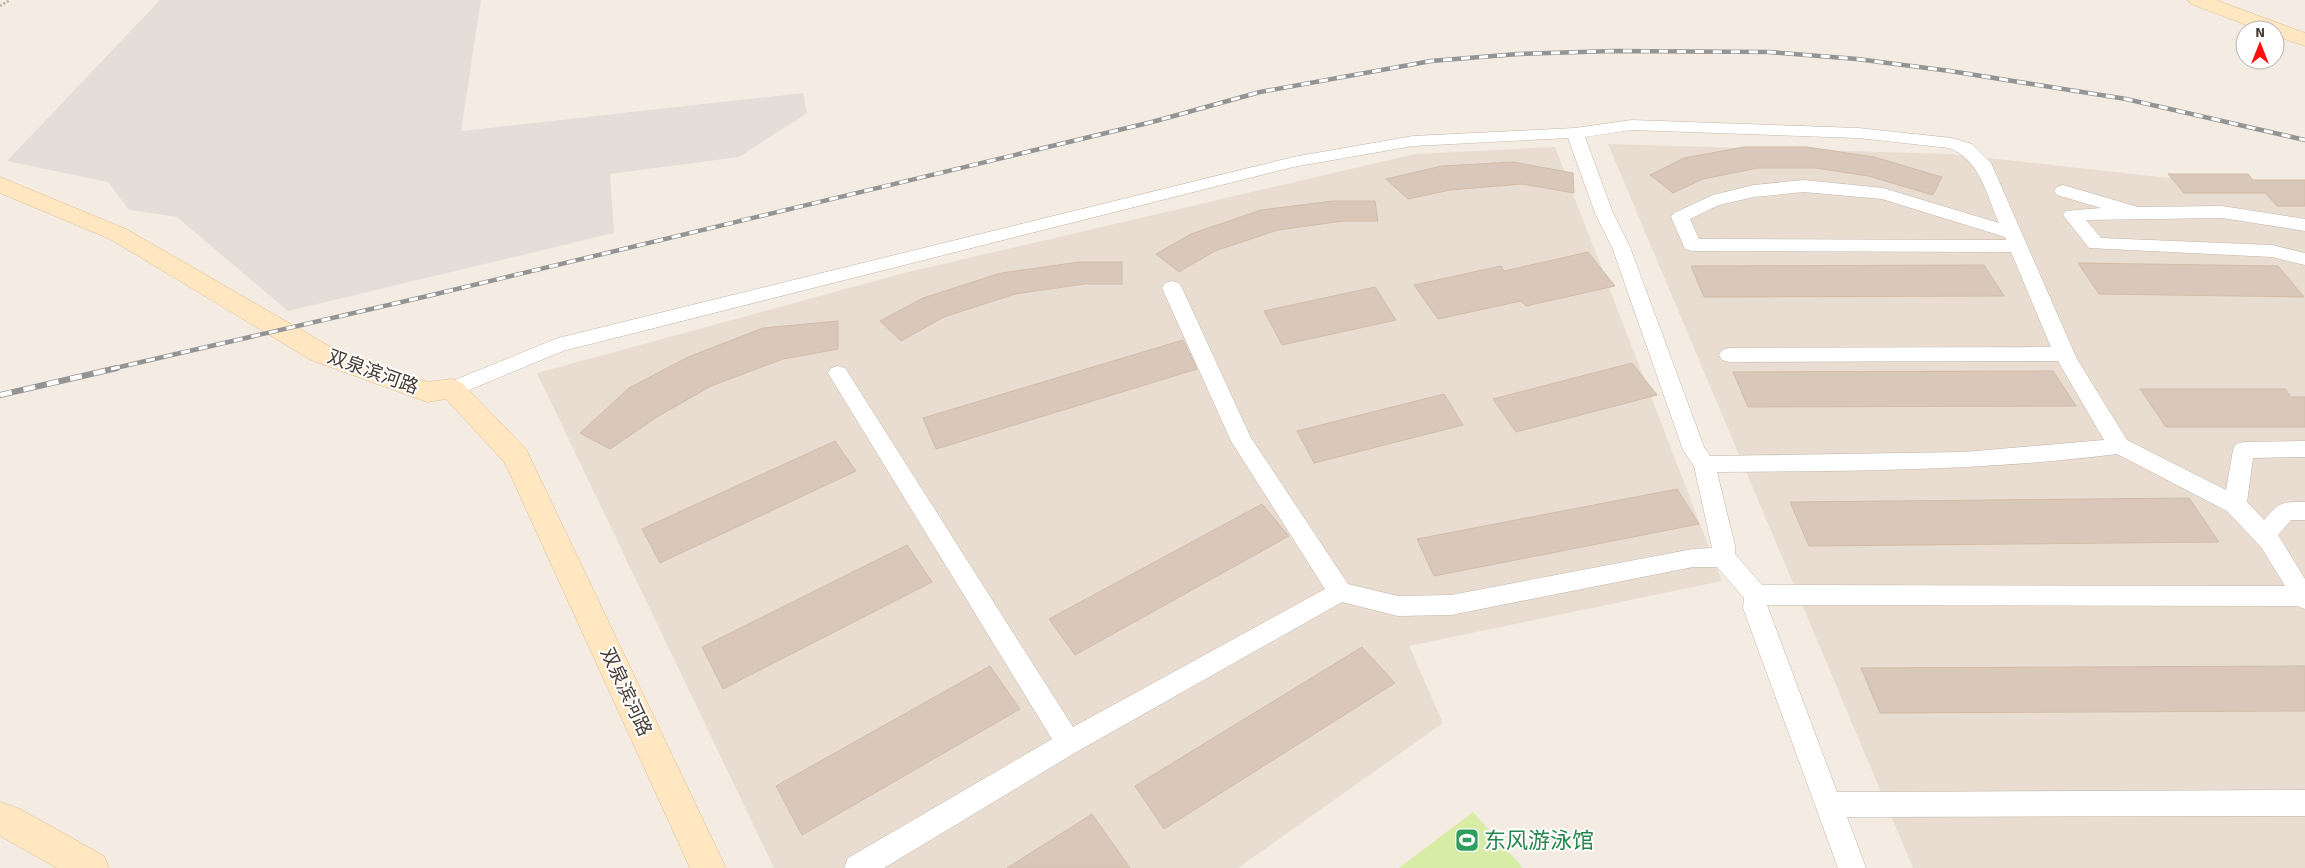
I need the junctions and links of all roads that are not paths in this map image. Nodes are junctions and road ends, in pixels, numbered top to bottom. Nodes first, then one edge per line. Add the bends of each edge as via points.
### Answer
1 (2198, 0) edge
2 (2305, 40) edge
3 (1575, 133) junction
4 (0, 184) edge
5 (2063, 191) dead end
6 (2137, 213) junction
7 (2305, 225) edge
8 (2015, 239) junction
9 (2301, 261) edge
10 (1172, 288) dead end
11 (2064, 354) junction
12 (1729, 355) dead end
13 (838, 373) dead end
14 (452, 389) junction
15 (2119, 446) junction
16 (2305, 449) edge
17 (1704, 464) junction
18 (2234, 504) junction
19 (2305, 511) edge
20 (2264, 535) junction
21 (1723, 557) junction
22 (1340, 592) junction
23 (1756, 595) junction
24 (2304, 598) edge
25 (1069, 743) junction
26 (2305, 803) edge
27 (1829, 805) junction
28 (0, 819) edge
29 (91, 868) edge
30 (708, 868) edge
31 (858, 868) edge
32 (1852, 868) edge

1 - 2 street
3 - 8 street via 1632,125 1858,133 1952,144 1966,148 1982,163
3 - 14 street via 1413,141 1293,162 558,345
3 - 17 street via 1604,213 1621,247 1694,450
4 - 14 street, 双泉滨河路 via 118,234 320,353 427,392
5 - 6 street
6 - 7 street via 2222,212
6 - 9 street via 2072,214 2096,244 2272,251
8 - 8 street via 1883,194 1804,186 1754,191 1713,201 1680,217 1692,245
8 - 11 street
10 - 22 street via 1242,441
11 - 12 street
11 - 15 street
13 - 25 street
14 - 30 street, 双泉滨河路 via 516,457
15 - 17 street via 2056,455 1935,461
15 - 18 street
16 - 18 street via 2244,450
17 - 21 street via 1724,546
18 - 20 street
19 - 20 street via 2285,511
20 - 24 street
21 - 22 street via 1693,558 1451,604 1398,606
21 - 23 street
22 - 25 street
23 - 24 street
23 - 27 street via 1755,608
25 - 31 street
26 - 27 street
27 - 32 street
28 - 29 street

